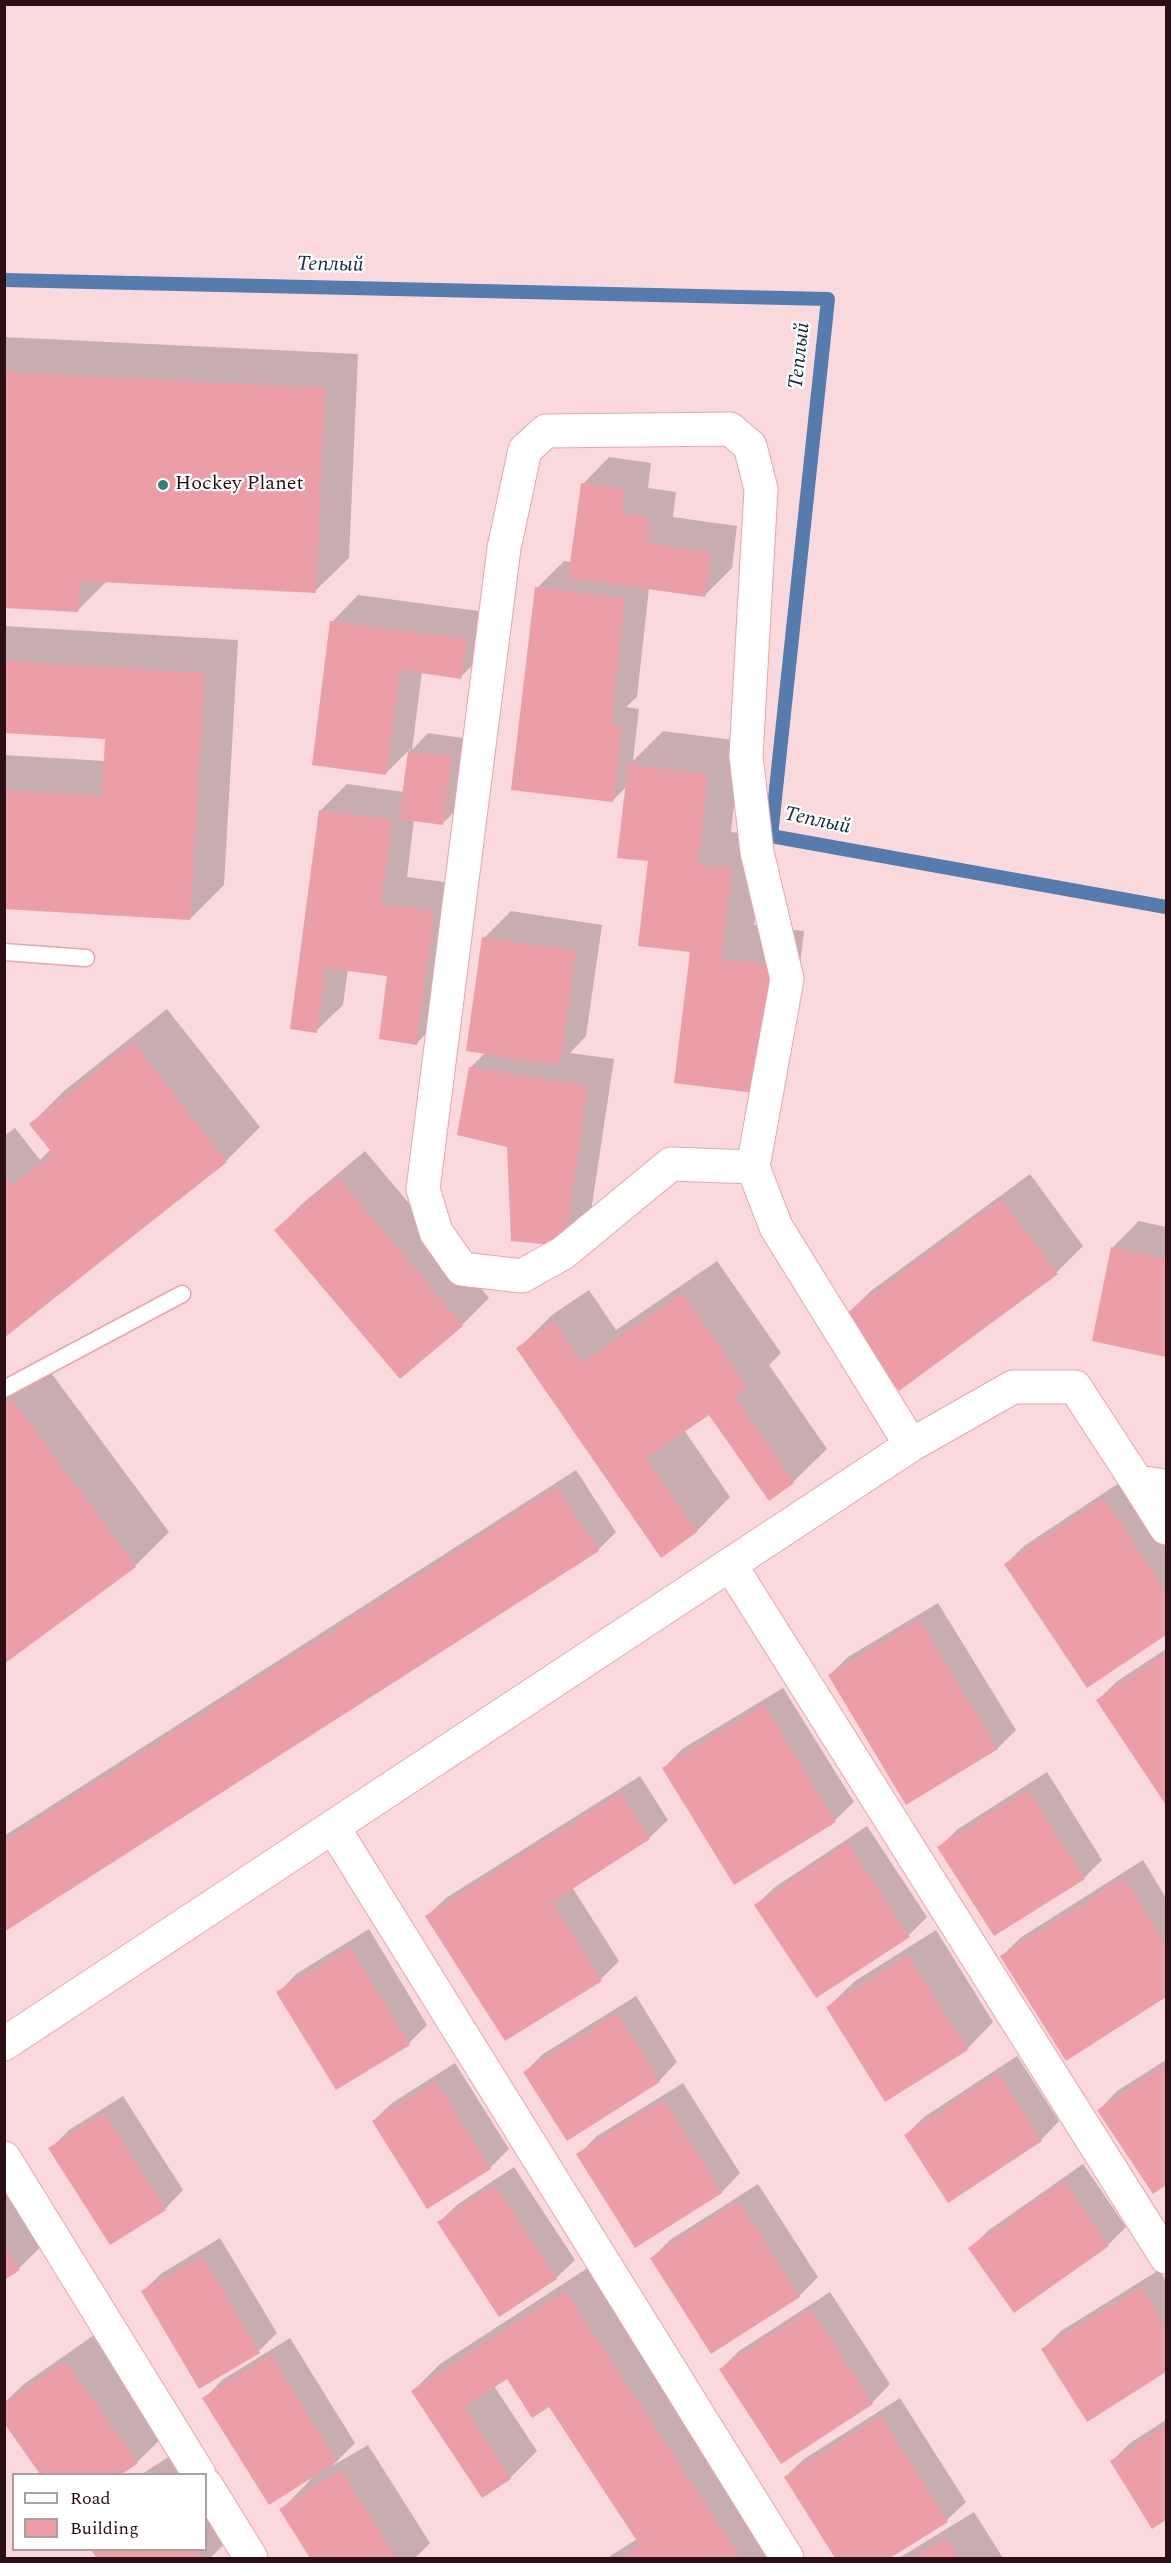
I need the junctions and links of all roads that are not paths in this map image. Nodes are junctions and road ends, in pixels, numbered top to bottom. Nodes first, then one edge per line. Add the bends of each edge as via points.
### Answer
1 (4, 952) edge
2 (86, 958) dead end
3 (753, 1167) junction
4 (182, 1294) dead end
5 (4, 1389) edge
6 (911, 1445) junction
7 (1152, 1484) edge
8 (1167, 1528) edge
9 (731, 1566) junction
10 (333, 1827) junction
11 (4, 2044) edge
12 (4, 2158) edge
13 (1167, 2257) edge
14 (198, 2473) edge
15 (207, 2487) edge
16 (251, 2559) edge
17 (787, 2559) edge

1 - 2 lane
3 - 3 street via 787,979 757,852 746,756 761,489 750,446 730,429 546,431 525,450 504,548 423,1189 436,1232 462,1269 522,1276 563,1253 672,1164
3 - 6 street via 776,1227
4 - 5 lane
6 - 7 street via 1013,1387 1075,1387
6 - 9 street
7 - 8 street
9 - 10 street
9 - 13 street
10 - 11 street
10 - 17 street
12 - 14 street
15 - 16 street

